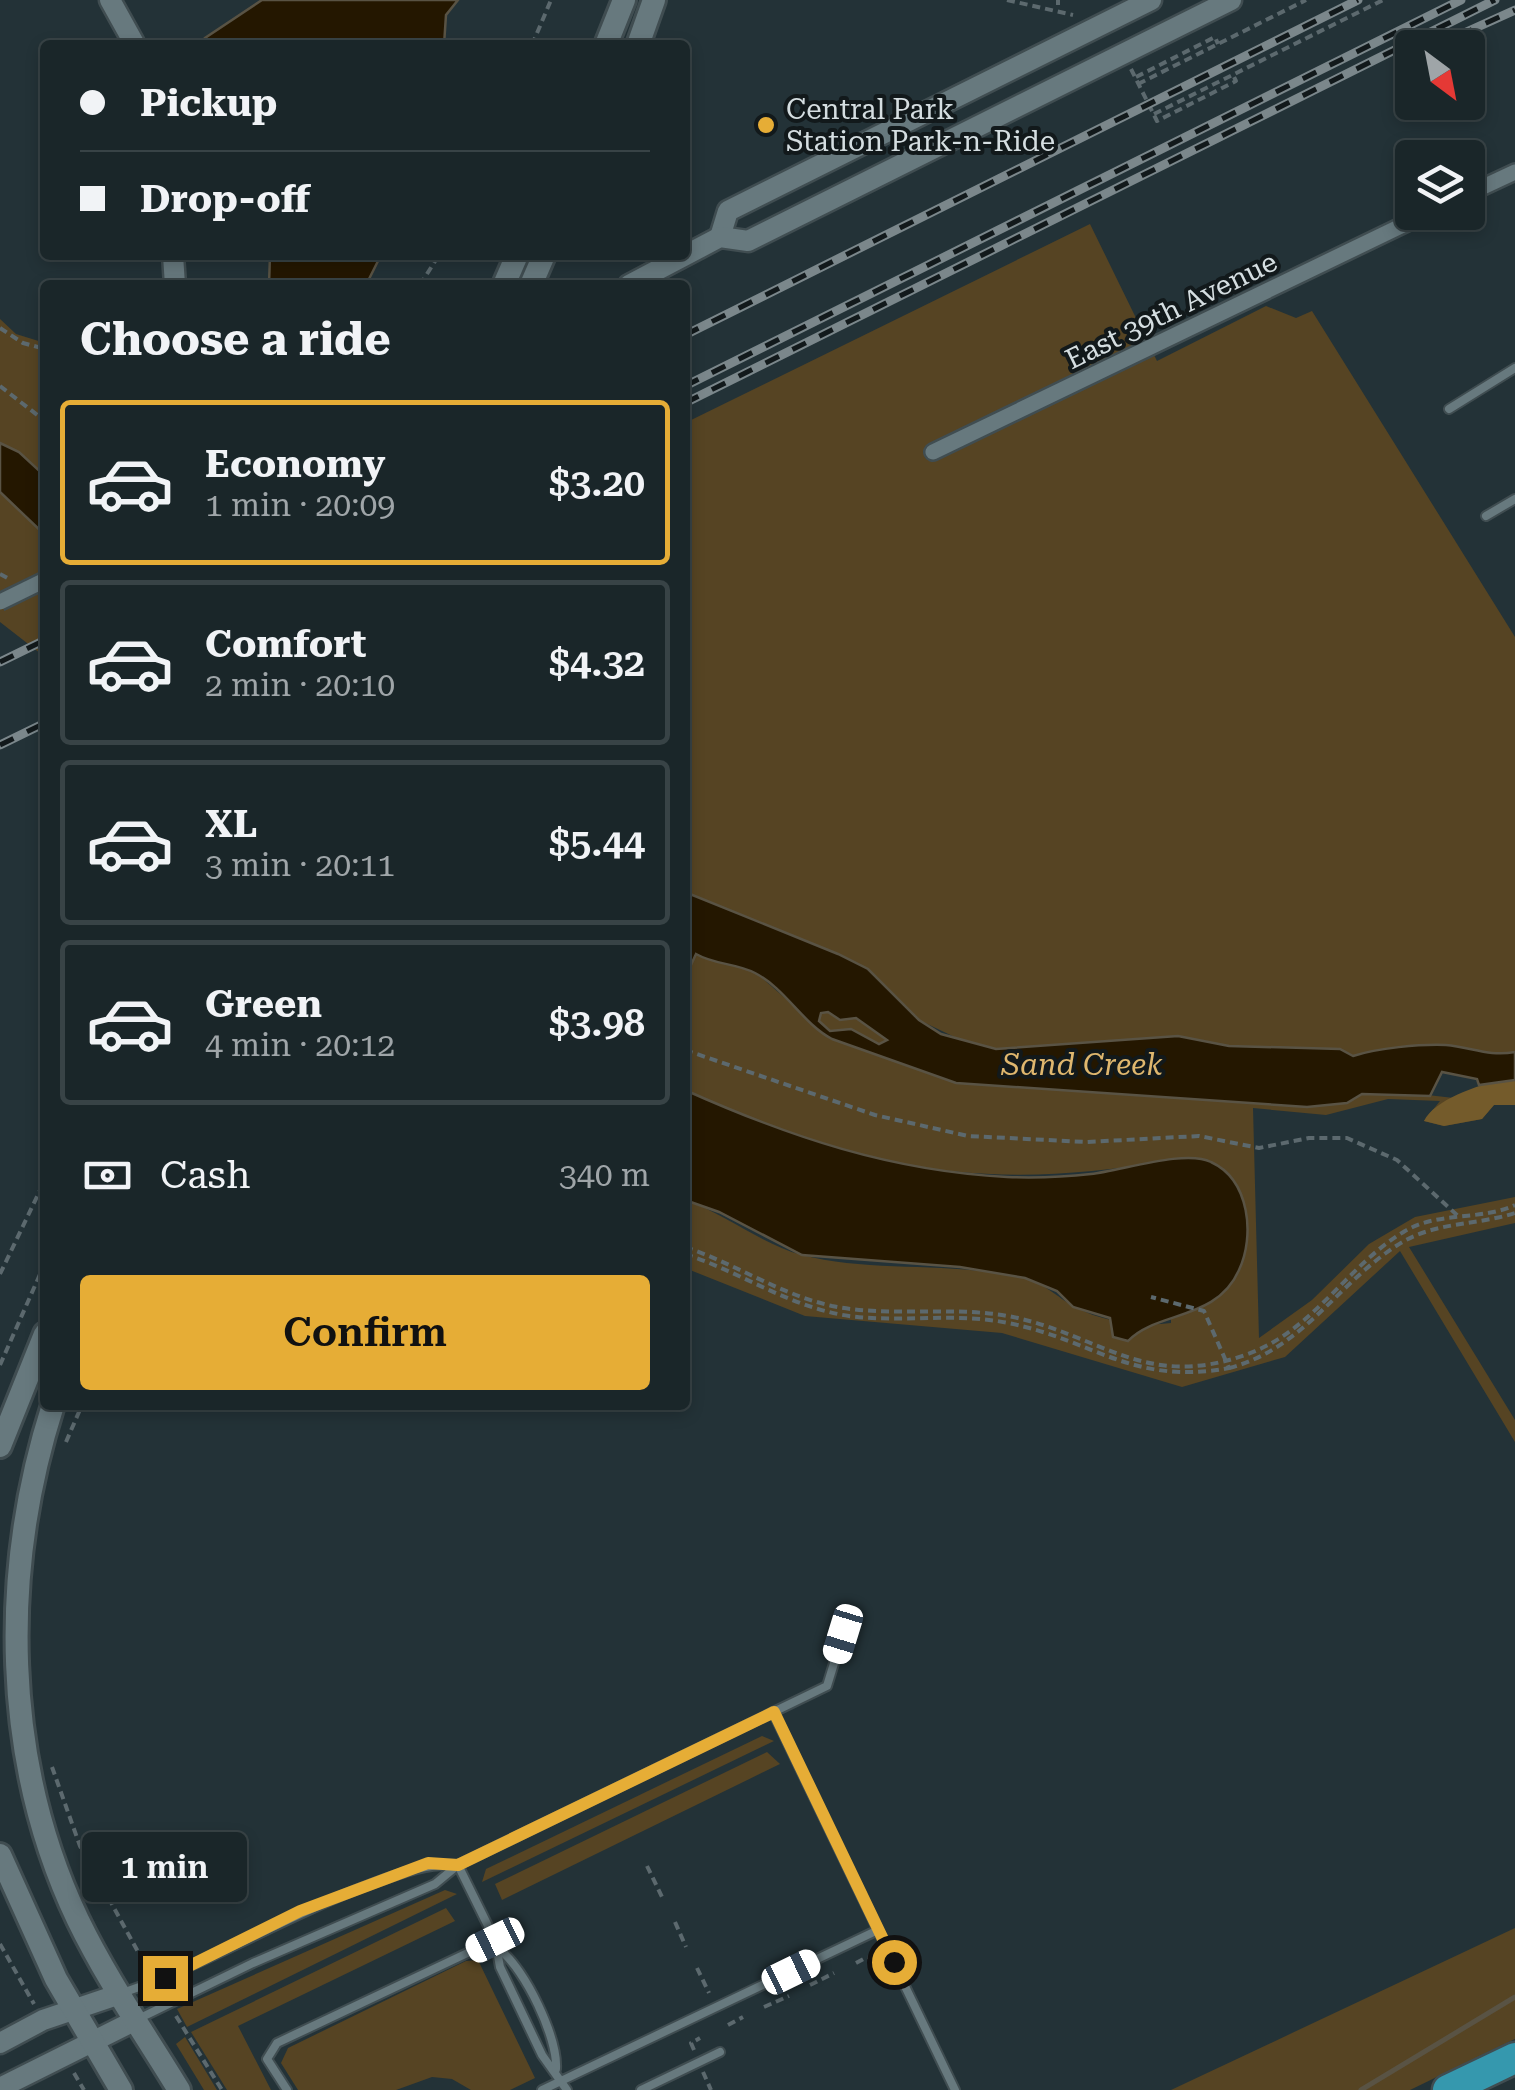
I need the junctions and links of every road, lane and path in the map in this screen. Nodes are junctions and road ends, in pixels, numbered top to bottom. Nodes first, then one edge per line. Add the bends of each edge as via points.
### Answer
1 (110, 0) edge
2 (551, 0) edge
3 (624, 0) edge
4 (654, 0) edge
5 (1007, 0) edge
6 (1151, 0) edge
7 (1231, 0) edge
8 (1306, 0) edge
9 (1383, 0) edge
10 (1073, 14) dead end
11 (132, 40) edge
12 (534, 40) edge
13 (608, 40) edge
14 (640, 40) edge
15 (1131, 69) dead end
16 (1137, 80) junction
17 (1515, 172) edge
18 (1485, 186) edge
19 (1395, 229) edge
20 (720, 236) junction
21 (690, 252) edge
22 (675, 260) edge
23 (638, 280) edge
24 (0, 328) edge
25 (40, 348) edge
26 (1515, 368) edge
27 (0, 386) edge
28 (1449, 409) dead end
29 (40, 416) edge
30 (933, 452) dead end
31 (1515, 499) edge
32 (1486, 516) dead end
33 (40, 582) edge
34 (0, 602) edge
35 (690, 1052) edge
36 (40, 1190) edge
37 (1515, 1205) edge
38 (1515, 1213) edge
39 (1458, 1216) junction
40 (690, 1249) edge
41 (690, 1256) edge
42 (0, 1274) edge
43 (40, 1274) edge
44 (1151, 1297) dead end
45 (40, 1346) edge
46 (1226, 1361) junction
47 (0, 1364) edge
48 (1228, 1368) junction
49 (51, 1410) edge
50 (80, 1410) edge
51 (0, 1446) edge
52 (62, 1456) dead end
53 (843, 1634) dead end
54 (774, 1712) junction
55 (51, 1765) dead end
56 (0, 1855) edge
57 (458, 1865) junction
58 (648, 1866) dead end
59 (664, 1901) dead end
60 (675, 1922) dead end
61 (878, 1930) junction
62 (495, 1940) junction
63 (0, 1944) edge
64 (686, 1947) dead end
65 (500, 1950) junction
66 (147, 1968) dead end
67 (697, 1968) dead end
68 (834, 1973) dead end
69 (810, 1985) dead end
70 (709, 1993) dead end
71 (120, 1994) junction
72 (788, 1996) dead end
73 (33, 2002) dead end
74 (764, 2008) dead end
75 (74, 2010) junction
76 (176, 2015) dead end
77 (742, 2018) dead end
78 (136, 2020) junction
79 (731, 2021) dead end
80 (700, 2038) dead end
81 (0, 2043) edge
82 (92, 2043) junction
83 (694, 2050) dead end
84 (720, 2052) dead end
85 (1515, 2058) edge
86 (556, 2070) junction
87 (703, 2072) dead end
88 (562, 2080) junction
89 (80, 2083) dead end
90 (0, 2088) edge
91 (84, 2090) edge
92 (121, 2090) edge
93 (179, 2090) edge
94 (222, 2090) edge
95 (287, 2090) edge
96 (542, 2090) edge
97 (567, 2090) edge
98 (640, 2090) edge
99 (711, 2090) edge
100 (955, 2090) edge
101 (1448, 2090) edge

1 - 11 street
2 - 12 path
3 - 13 main road
4 - 14 main road
5 - 10 path
6 - 20 street via 728,211
7 - 20 street via 748,241
8 - 16 path
9 - 16 path via 1156,120
15 - 16 path
17 - 18 street
19 - 30 street, East 39th Avenue
20 - 21 street
22 - 23 street
24 - 25 path
26 - 28 lane
27 - 29 path
31 - 32 lane
33 - 34 street, bridge
35 - 39 path via 875,1115 968,1136 1086,1142 1199,1136 1258,1148 1347,1138 1398,1160
36 - 42 path
37 - 39 path
38 - 48 path via 1408,1239 1380,1257 1298,1336
39 - 46 path via 1411,1228 1384,1244 1292,1332
40 - 46 path via 779,1290 833,1306 990,1313 1039,1324 1128,1360 1182,1367
41 - 48 path via 774,1294 845,1315 997,1321 1148,1371
43 - 47 path
44 - 46 path via 1204,1311
45 - 51 main road
46 - 48 path
49 - 71 main road via 16,1544 13,1705 44,1838 78,1920
50 - 52 path
53 - 54 lane via 827,1686
54 - 57 lane
54 - 61 lane
55 - 66 path via 80,1846
56 - 75 main road
57 - 62 lane
57 - 71 lane via 428,1863 300,1911
57 - 78 lane via 434,1884
58 - 59 path
60 - 64 path
61 - 88 lane
61 - 100 lane
62 - 65 lane
62 - 95 lane via 277,2044 267,2059
63 - 73 path
65 - 86 lane via 500,1968 542,2055
65 - 86 lane via 514,1961 557,2049
67 - 70 path
68 - 69 path
71 - 75 street
71 - 78 main road
72 - 74 path
75 - 81 street
75 - 82 main road
76 - 94 path
77 - 79 path
78 - 82 street
78 - 93 main road
80 - 83 path via 691,2043
82 - 90 street
82 - 92 main road
84 - 98 lane
85 - 101 highway
86 - 88 lane
87 - 99 path
88 - 96 lane
88 - 97 lane
89 - 91 path

